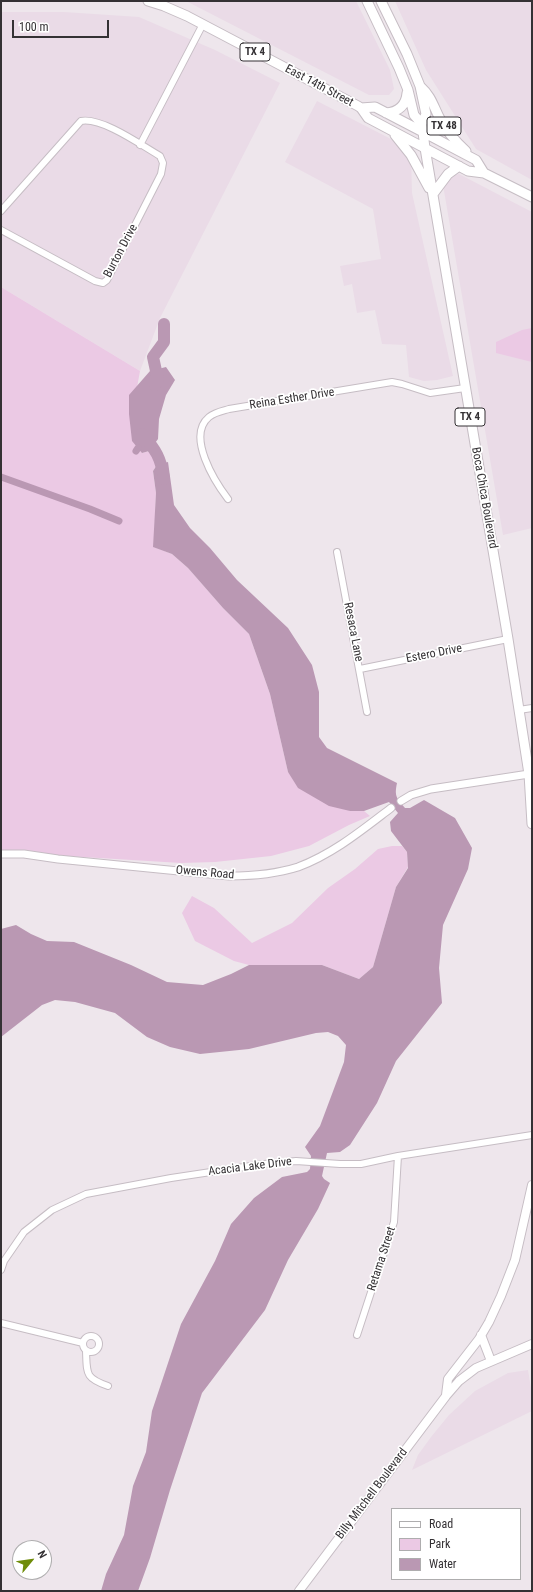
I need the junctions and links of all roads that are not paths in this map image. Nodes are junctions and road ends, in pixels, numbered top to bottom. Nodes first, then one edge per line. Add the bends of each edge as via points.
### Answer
1 (148, 1) edge
2 (367, 1) edge
3 (381, 1) edge
4 (203, 24) junction
5 (420, 86) junction
6 (408, 90) junction
7 (361, 108) junction
8 (386, 113) junction
9 (423, 128) junction
10 (389, 129) junction
11 (140, 145) junction
12 (425, 148) junction
13 (476, 160) junction
14 (459, 166) junction
15 (484, 172) junction
16 (433, 194) junction
17 (532, 197) edge
18 (1, 211) edge
19 (1, 230) edge
20 (465, 388) junction
21 (228, 499) dead end
22 (337, 552) dead end
23 (508, 640) junction
24 (360, 669) junction
25 (532, 708) edge
26 (519, 710) junction
27 (367, 712) dead end
28 (529, 774) junction
29 (402, 801) dead end
30 (391, 808) dead end
31 (532, 824) edge
32 (1, 854) edge
33 (532, 1135) edge
34 (398, 1156) junction
35 (532, 1185) edge
36 (1, 1270) edge
37 (1, 1323) edge
38 (358, 1335) dead end
39 (481, 1335) junction
40 (83, 1343) junction
41 (532, 1344) edge
42 (86, 1351) junction
43 (491, 1361) junction
44 (108, 1386) dead end
45 (446, 1396) junction
46 (299, 1591) edge

1 - 4 main road, East 14th Street / TX 4
2 - 6 main road, Boca Chica Boulevard / TX 48
3 - 5 main road, Boca Chica Boulevard / TX 48
4 - 7 main road, East 14th Street / TX 4
4 - 11 street
5 - 9 main road, Boca Chica Boulevard / TX 48 via 426,114
5 - 13 main road, TX 48 via 428,93 453,139
6 - 8 main road via 407,100 403,106
6 - 9 main road, Boca Chica Boulevard / TX 48 via 414,115
7 - 8 main road, East 14th Street / TX 4 via 375,107
7 - 10 main road, East 14th Street / TX 4 via 368,118
8 - 9 main road, East 14th Street / TX 4
9 - 12 main road, Boca Chica Boulevard / TX 4
9 - 13 main road, East 14th Street
10 - 12 main road, East 14th Street
10 - 16 main road, TX 4 via 411,155
11 - 18 street, Burton Drive via 95,121 81,121
11 - 19 street, Burton Drive via 160,156 163,169 108,280 103,283 94,281
12 - 14 main road, TX 48
12 - 16 main road, Boca Chica Boulevard / TX 4
13 - 15 main road, TX 48
14 - 15 main road, TX 48 via 468,171
14 - 16 main road via 448,174
15 - 17 main road, TX 48
16 - 20 main road, Boca Chica Boulevard / TX 4
20 - 21 street, Reina Esther Drive via 430,393 392,382 216,412 202,427 200,436 208,467 215,482
20 - 23 main road, Boca Chica Boulevard / TX 4
22 - 24 street, Resaca Lane
23 - 24 street, Estero Drive
23 - 26 main road, Boca Chica Boulevard / TX 4
24 - 27 street, Resaca Lane
25 - 26 street
26 - 28 main road, Boca Chica Boulevard / TX 4
28 - 29 street via 431,789 411,795
28 - 31 main road, Boca Chica Boulevard / TX 4
30 - 32 street, Owens Road via 326,853 298,866 255,876 228,876 24,854
33 - 34 street, Acacia Lake Drive
34 - 36 street, Acacia Lake Drive via 361,1164 296,1161 264,1164 86,1194 52,1210 24,1232 4,1261
34 - 38 street, Retama Street via 394,1222
35 - 39 main road, Billy Mitchell Boulevard via 515,1260 501,1296
37 - 40 street
39 - 43 main road
39 - 45 main road, Billy Mitchell Boulevard via 448,1379
40 - 42 street
40 - 42 street via 89,1336 96,1337 99,1343 96,1351
41 - 43 main road, Billy Mitchell Boulevard
42 - 44 street via 89,1376 95,1382
43 - 45 main road, Billy Mitchell Boulevard via 464,1377
45 - 46 main road, Billy Mitchell Boulevard

